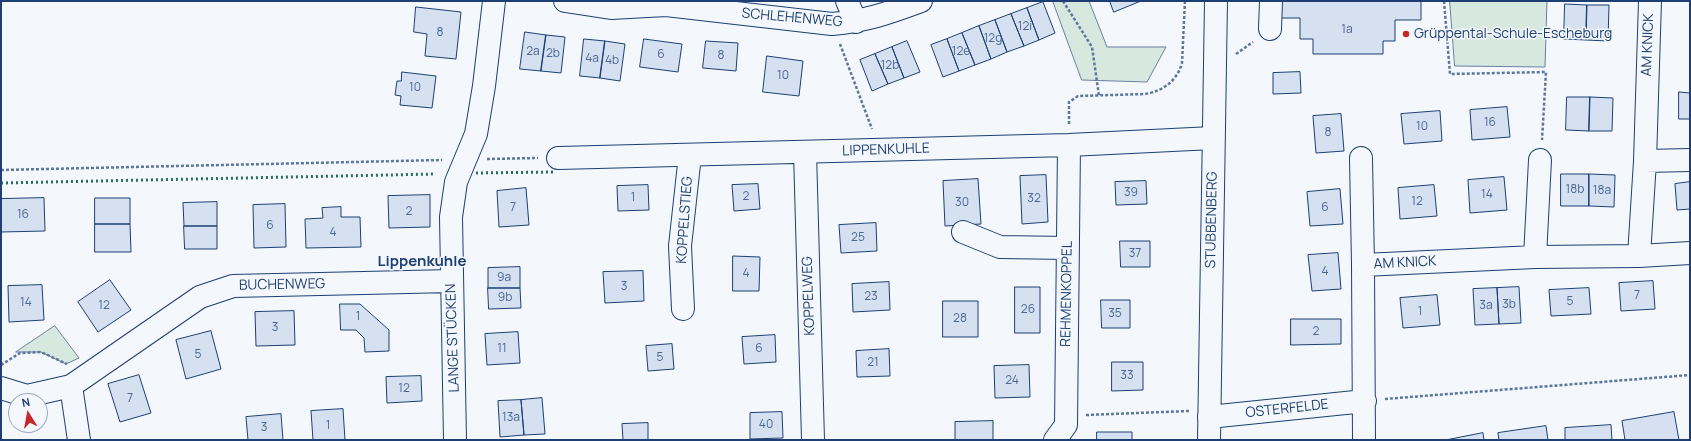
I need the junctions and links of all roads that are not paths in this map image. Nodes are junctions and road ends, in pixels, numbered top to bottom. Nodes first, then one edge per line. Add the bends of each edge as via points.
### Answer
1 (494, 1) edge
2 (565, 1) edge
3 (847, 1) edge
4 (921, 1) edge
5 (1216, 1) edge
6 (1271, 1) edge
7 (1650, 1) edge
8 (856, 22) junction
9 (1270, 29) road end
10 (1213, 138) junction
11 (1070, 144) junction
12 (804, 152) junction
13 (690, 155) junction
14 (558, 158) road end
15 (1361, 158) dead end
16 (1540, 160) road end
17 (1690, 160) edge
18 (1645, 161) junction
19 (963, 232) dead end
20 (1067, 248) junction
21 (1690, 252) edge
22 (1639, 256) junction
23 (1535, 257) junction
24 (1363, 265) junction
25 (451, 281) junction
26 (683, 309) dead end
27 (71, 386) junction
28 (1, 388) edge
29 (1365, 401) junction
30 (1200, 414) junction
31 (1061, 432) edge
32 (79, 440) edge
33 (455, 440) edge
34 (813, 440) edge
35 (1209, 440) edge
36 (1364, 440) edge

1 - 25 street, LANGE STÜCKEN via 476,134 456,182 451,217
2 - 8 street, SCHLEHENWEG via 611,8 666,5 832,24
3 - 8 street
4 - 8 street, SCHLEHENWEG via 875,18
5 - 10 street, STUBBENBERG
6 - 9 street
7 - 18 street, AM KNICK
10 - 11 street, LIPPENKUHLE
10 - 30 street, STUBBENBERG
11 - 12 street, LIPPENKUHLE
11 - 20 street, REHMENKOPPEL
12 - 13 street, LIPPENKUHLE
12 - 34 street, KOPPELWEG
13 - 14 street, LIPPENKUHLE
13 - 26 street, KOPPELSTIEG via 680,246
15 - 24 street
16 - 23 street
17 - 18 street
18 - 22 street, AM KNICK
19 - 20 street via 1000,247
20 - 31 street, REHMENKOPPEL
21 - 22 street
22 - 23 street, AM KNICK
23 - 24 street, AM KNICK
24 - 29 street, AM KNICK
25 - 27 street, BUCHENWEG via 233,286 200,297
25 - 33 street, LANGE STÜCKEN
27 - 28 street via 27,396
27 - 32 street
29 - 30 street, OSTERFELDE
29 - 36 street, AM KNICK
30 - 35 street, STUBBENBERG

